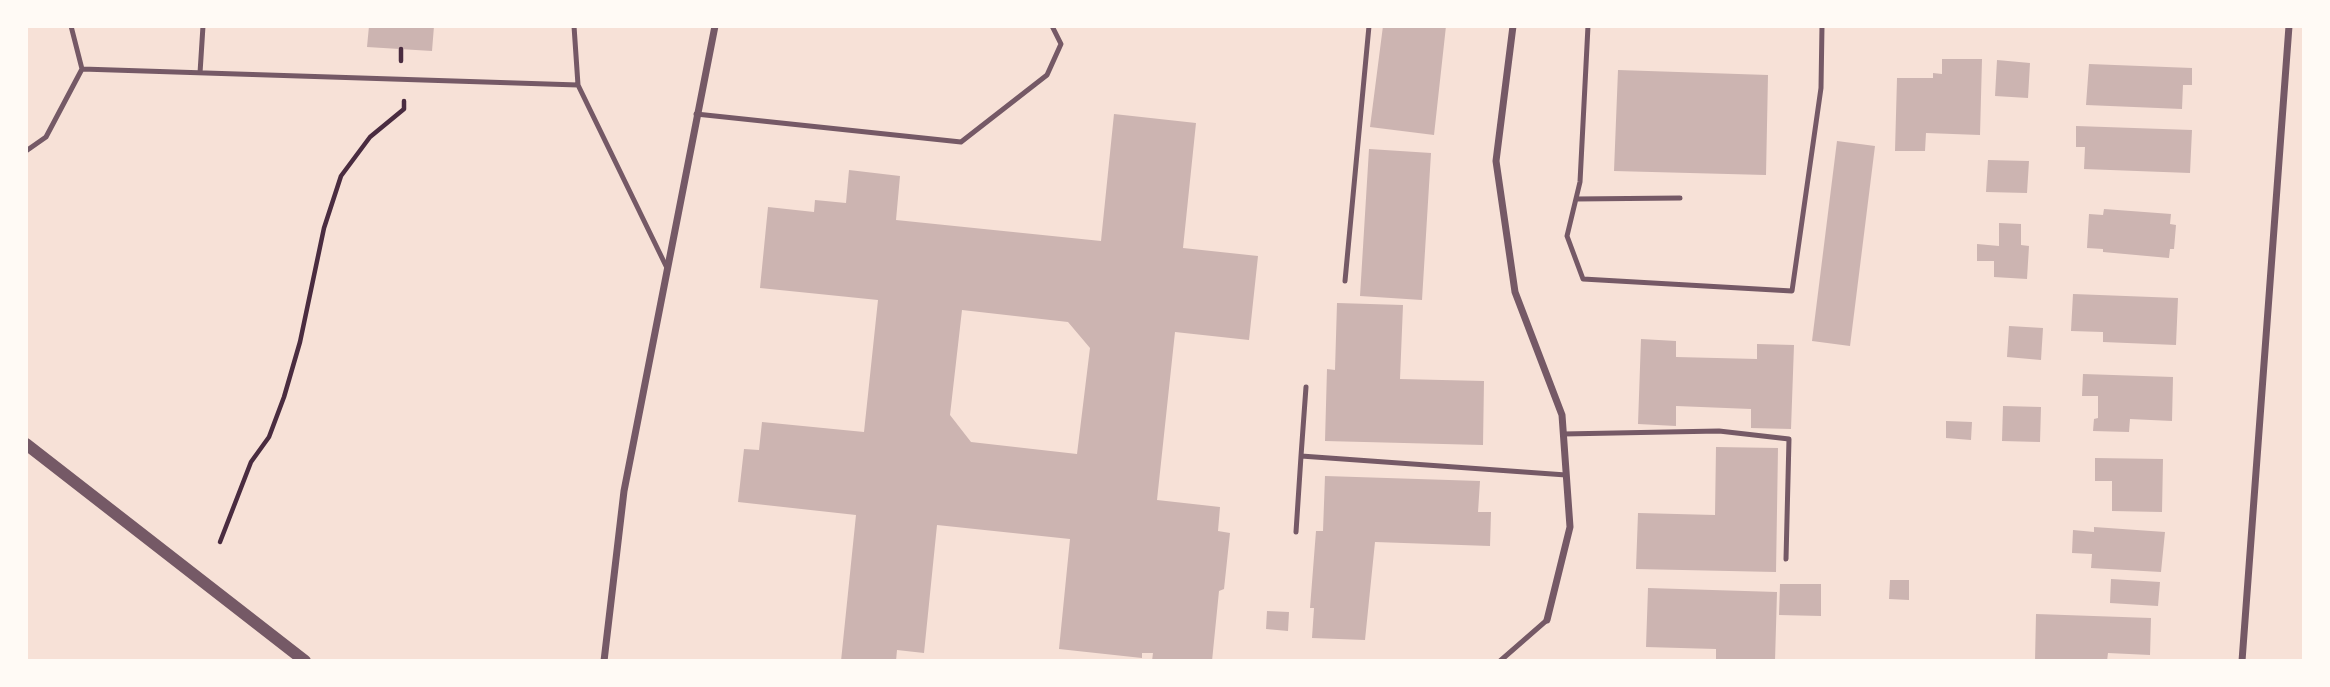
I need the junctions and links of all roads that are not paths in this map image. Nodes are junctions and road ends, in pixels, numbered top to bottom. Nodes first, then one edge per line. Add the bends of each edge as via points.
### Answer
1 (71, 26) edge
2 (203, 26) edge
3 (574, 26) edge
4 (715, 26) edge
5 (1052, 26) edge
6 (1369, 26) edge
7 (1513, 26) edge
8 (1588, 26) edge
9 (1822, 26) edge
10 (2289, 26) edge
11 (82, 69) junction
12 (200, 73) junction
13 (578, 85) junction
14 (696, 114) junction
15 (26, 151) edge
16 (1679, 198) dead end
17 (1576, 200) junction
18 (666, 266) junction
19 (1345, 281) dead end
20 (1306, 387) dead end
21 (1563, 434) junction
22 (26, 444) edge
23 (1301, 456) junction
24 (1566, 475) junction
25 (1296, 532) dead end
26 (1786, 559) dead end
27 (1547, 620) joint
28 (304, 661) edge
29 (604, 661) edge
30 (1500, 661) edge
31 (2242, 661) edge

1 - 11 lane
2 - 12 lane
3 - 13 lane
4 - 14 street
5 - 14 lane via 1061,44 1047,75 961,142
6 - 19 lane
7 - 21 street via 1496,161 1515,292 1562,415
8 - 17 lane
9 - 17 lane via 1821,88 1792,291 1583,279 1567,236
10 - 31 street
11 - 12 lane
11 - 15 lane via 46,137
12 - 13 lane
13 - 18 lane
14 - 18 street
16 - 17 lane
18 - 29 street via 624,491
20 - 23 lane
21 - 24 street
21 - 26 lane via 1719,431 1789,439
22 - 28 street
23 - 24 lane
23 - 25 lane
24 - 27 street via 1570,527
27 - 30 lane

